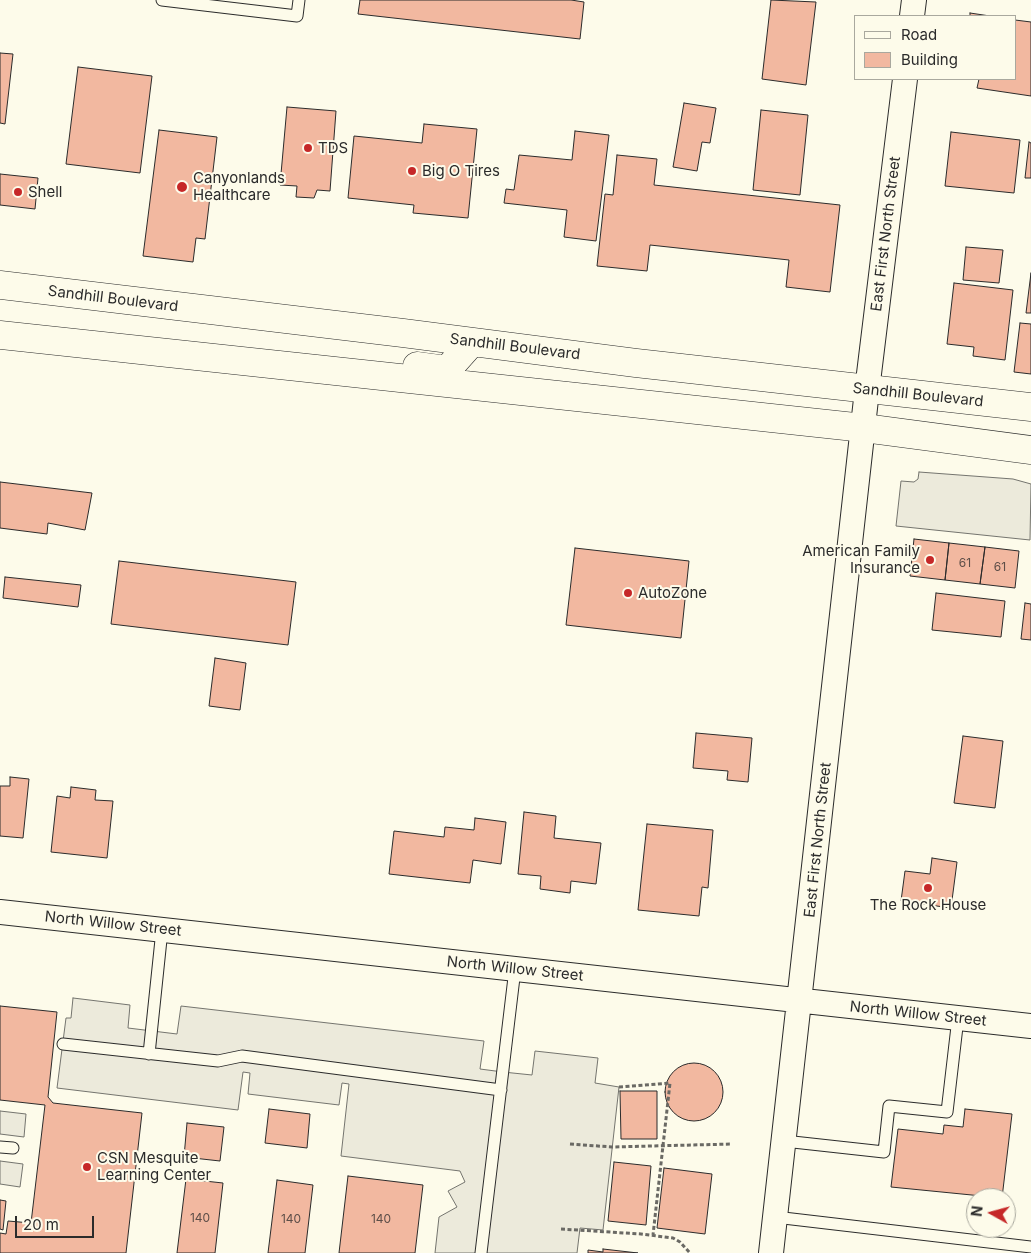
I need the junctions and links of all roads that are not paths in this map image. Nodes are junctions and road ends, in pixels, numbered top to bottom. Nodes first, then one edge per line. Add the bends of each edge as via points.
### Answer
1 (162, 0) edge
2 (299, 0) edge
3 (914, 0) edge
4 (912, 15) edge
5 (905, 80) edge
6 (0, 286) edge
7 (0, 335) edge
8 (472, 342) junction
9 (257, 363) junction
10 (867, 390) junction
11 (1031, 407) edge
12 (864, 428) junction
13 (1031, 450) edge
14 (0, 912) edge
15 (162, 930) junction
16 (515, 969) junction
17 (800, 1000) junction
18 (958, 1018) junction
19 (1031, 1026) edge
20 (63, 1044) dead end
21 (149, 1054) junction
22 (501, 1090) junction
23 (784, 1141) junction
24 (0, 1147) edge
25 (13, 1148) dead end
26 (775, 1217) junction
27 (1031, 1247) edge
28 (481, 1253) edge
29 (771, 1253) edge

1 - 2 lane via 297,16
3 - 4 street
5 - 10 street, East First North Street
6 - 8 main road, Sandhill Boulevard
7 - 9 main road
8 - 9 main road via 447,370 293,353
8 - 10 main road, Sandhill Boulevard
9 - 12 main road
10 - 11 main road, Sandhill Boulevard
10 - 12 street, East First North Street
12 - 13 main road
12 - 17 street, East First North Street
14 - 15 street, North Willow Street
15 - 16 street, North Willow Street
15 - 21 lane
16 - 17 street, North Willow Street
16 - 22 lane
17 - 18 street, North Willow Street
17 - 23 street, East First North Street
18 - 19 street, North Willow Street
18 - 23 lane via 947,1112 888,1106 884,1152
20 - 21 lane
21 - 22 lane via 218,1061 242,1056
22 - 28 lane
23 - 26 street, East First North Street
24 - 25 lane
26 - 27 lane
26 - 29 street, East First North Street

